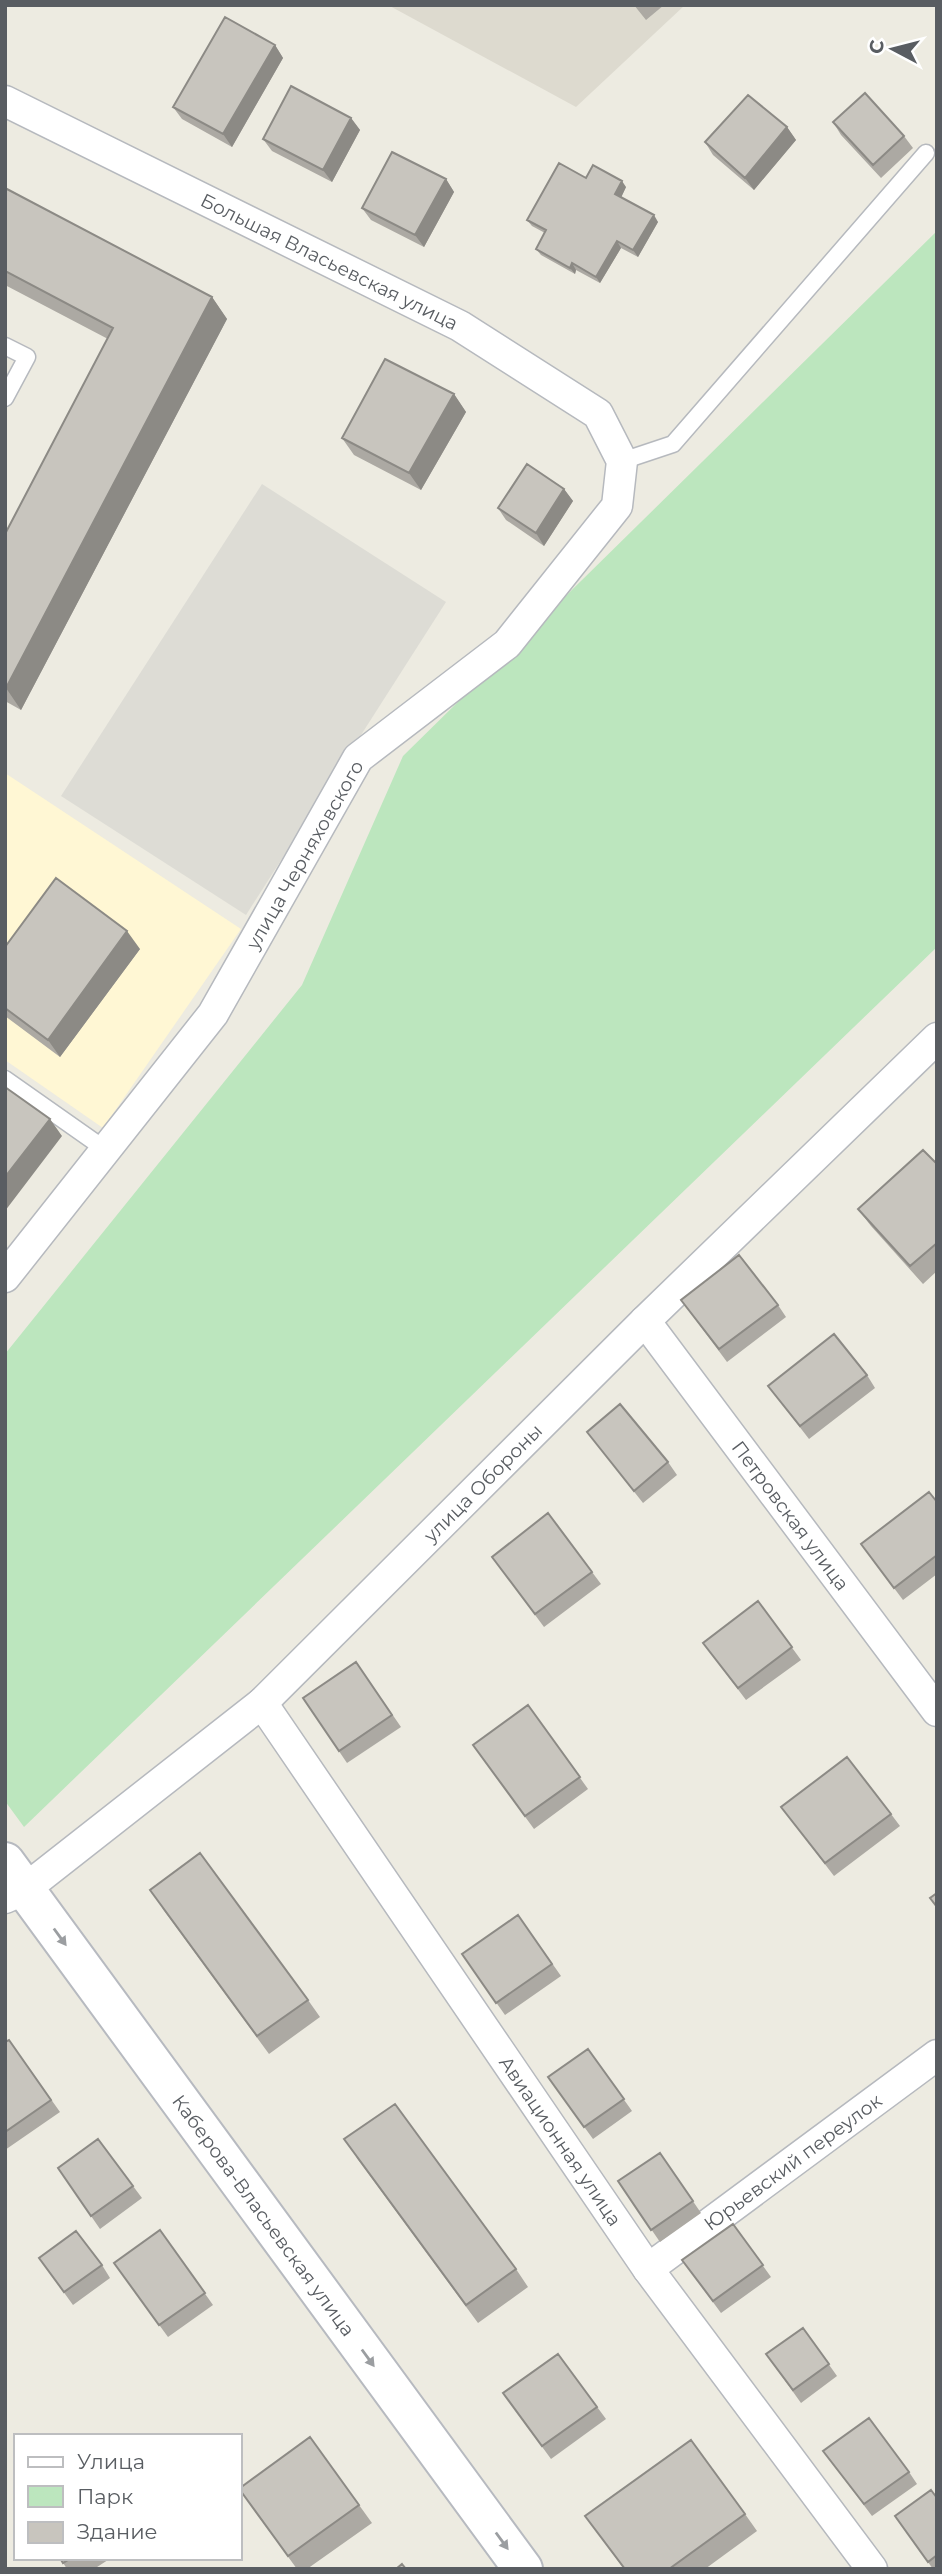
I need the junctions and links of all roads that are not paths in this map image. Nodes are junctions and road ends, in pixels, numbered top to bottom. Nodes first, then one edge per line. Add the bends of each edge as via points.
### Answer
1 (5, 101) edge
2 (926, 153) dead end
3 (5, 346) edge
4 (5, 398) edge
5 (622, 461) junction
6 (937, 1038) edge
7 (5, 1079) edge
8 (106, 1150) junction
9 (5, 1277) edge
10 (645, 1321) junction
11 (262, 1703) junction
12 (937, 1711) edge
13 (12, 1883) edge
14 (937, 2055) edge
15 (648, 2269) junction
16 (523, 2569) edge
17 (872, 2569) edge

1 - 5 street, Большая Власьевская улица via 460,326 598,414
2 - 5 lane via 673,444
3 - 4 lane via 27,357
5 - 8 street, улица Черняховского via 617,506 507,644 358,758 213,1014
6 - 10 street, улица Обороны
7 - 8 lane
8 - 9 street, улица Черняховского
10 - 11 street, улица Обороны
10 - 12 street, Петровская улица
11 - 13 street, улица Обороны
11 - 15 street, Авиационная улица
13 -> 16 main road, Каберова-Власьевская улица
14 - 15 street, Юрьевский переулок
15 - 17 street, Авиационная улица

